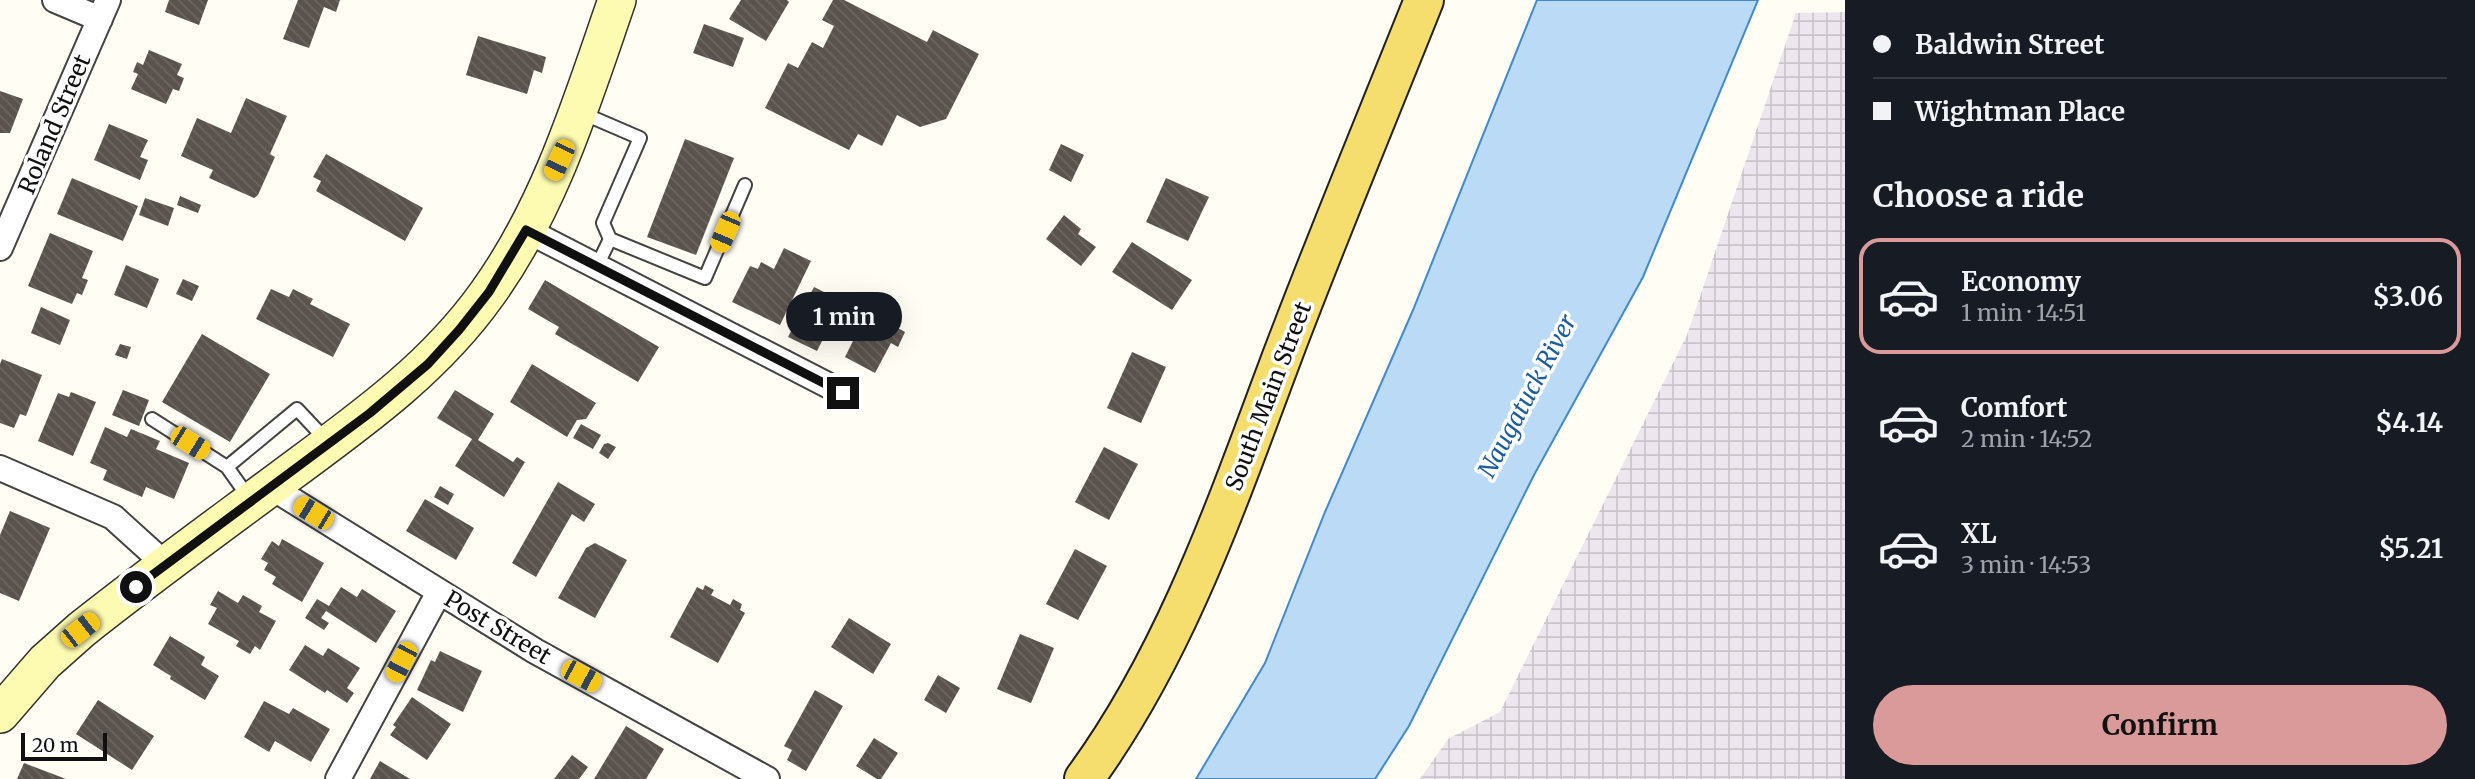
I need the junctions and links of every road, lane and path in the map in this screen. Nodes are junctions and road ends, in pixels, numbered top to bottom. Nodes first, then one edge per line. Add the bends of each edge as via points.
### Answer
1 (54, 0) edge
2 (617, 0) edge
3 (1424, 0) edge
4 (104, 10) edge
5 (578, 111) junction
6 (745, 185) dead end
7 (526, 230) junction
8 (610, 239) junction
9 (0, 248) edge
10 (597, 266) junction
11 (843, 393) dead end
12 (152, 419) dead end
13 (330, 443) junction
14 (227, 467) junction
15 (0, 468) edge
16 (261, 494) junction
17 (166, 565) junction
18 (439, 592) junction
19 (0, 714) edge
20 (338, 779) edge
21 (767, 779) edge
22 (1084, 779) edge

1 - 4 street
2 - 5 main road
3 - 22 main road, South Main Street via 1208,550 1158,656
4 - 9 street, Roland Street
5 - 7 main road
5 - 8 lane via 640,138 603,223
6 - 8 lane via 705,278
7 - 10 street
7 - 13 main road via 489,292 445,346 402,387
8 - 10 lane
10 - 11 street
12 - 14 lane
13 - 14 lane via 297,409
13 - 16 main road
14 - 16 lane
15 - 17 street via 113,517
16 - 17 main road
16 - 18 street, Post Street
17 - 19 main road via 61,647
18 - 20 street
18 - 21 street, Post Street via 543,656

